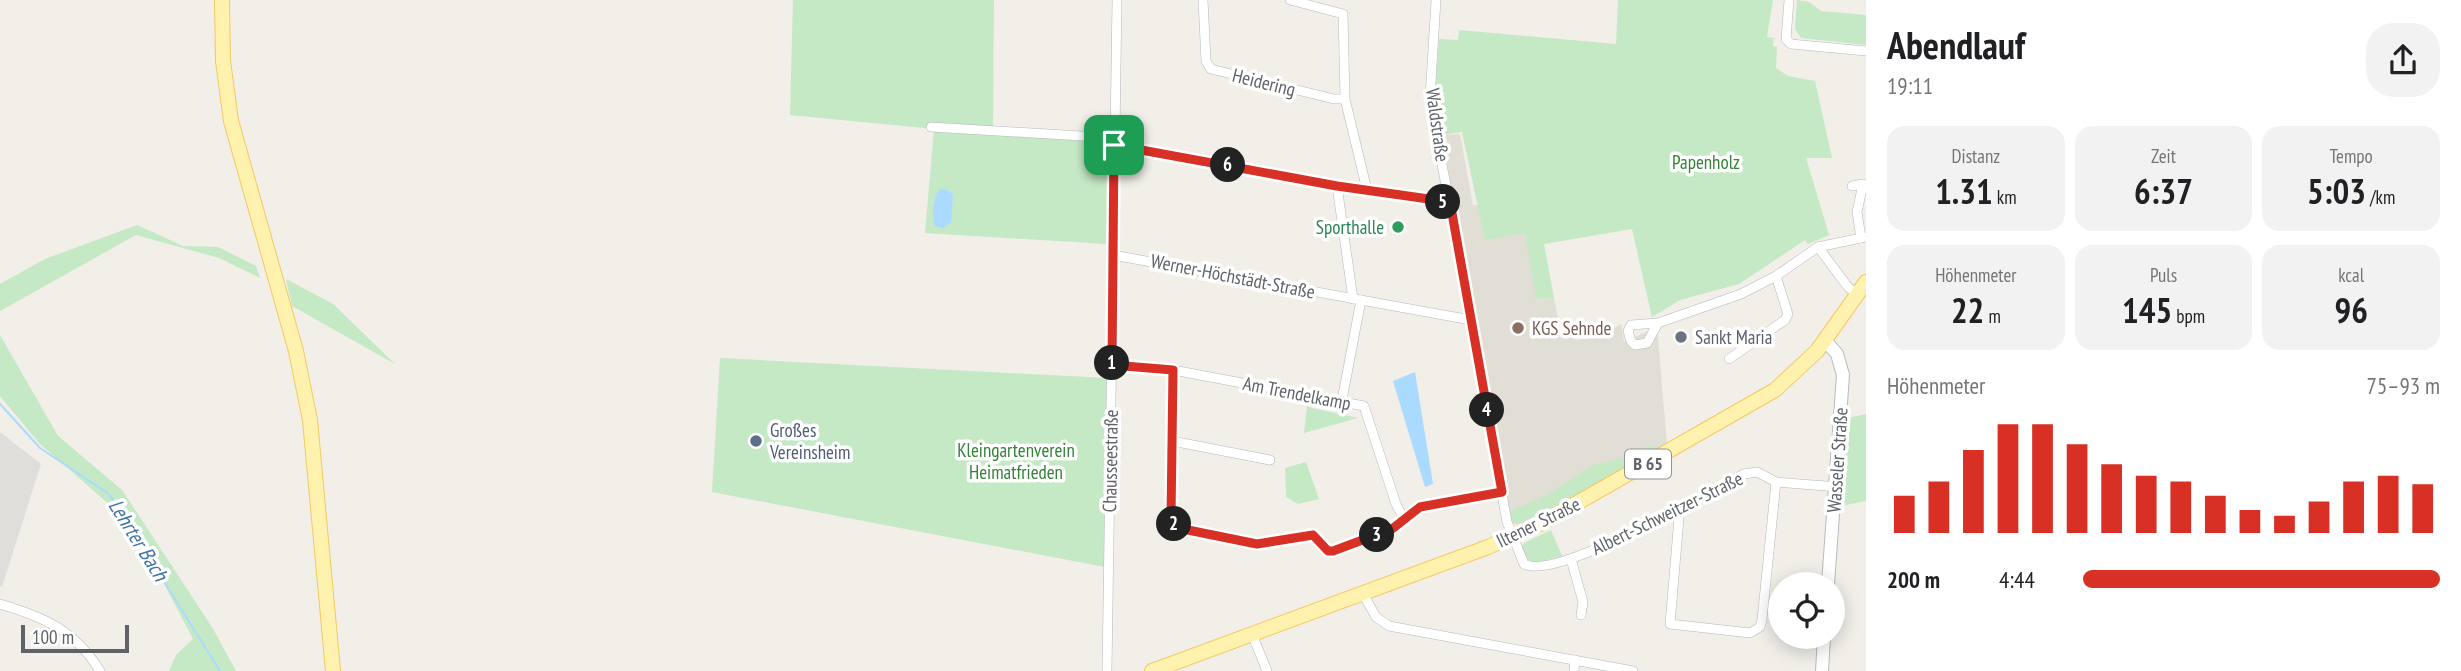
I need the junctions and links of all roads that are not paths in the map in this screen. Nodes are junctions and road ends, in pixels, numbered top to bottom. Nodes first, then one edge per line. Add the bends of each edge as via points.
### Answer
1 (222, 0) edge
2 (1117, 0) edge
3 (1203, 0) edge
4 (1290, 0) edge
5 (1436, 0) edge
6 (1789, 0) edge
7 (1866, 51) edge
8 (1345, 99) junction
9 (931, 127) dead end
10 (1114, 141) junction
11 (1337, 186) junction
12 (1852, 186) dead end
13 (1367, 190) junction
14 (1450, 202) junction
15 (1863, 238) edge
16 (1818, 247) junction
17 (1113, 255) junction
18 (1776, 276) junction
19 (1866, 282) edge
20 (1858, 295) junction
21 (1357, 299) junction
22 (1471, 320) junction
23 (1658, 323) dead end
24 (1825, 340) junction
25 (1730, 359) dead end
26 (1112, 365) junction
27 (1173, 370) junction
28 (1342, 400) junction
29 (1172, 441) junction
30 (1270, 460) dead end
31 (1776, 482) junction
32 (1838, 487) junction
33 (1502, 492) junction
34 (1675, 510) junction
35 (1405, 519) junction
36 (1513, 537) junction
37 (1571, 559) junction
38 (1829, 572) edge
39 (1362, 592) junction
40 (0, 604) edge
41 (1581, 615) dead end
42 (1252, 634) junction
43 (1823, 649) edge
44 (1574, 660) junction
45 (100, 671) edge
46 (333, 671) edge
47 (1107, 671) edge
48 (1152, 671) edge
49 (1267, 671) edge
50 (1574, 671) edge
51 (1633, 671) edge
52 (1822, 671) edge

1 - 46 main road via 223,61 231,121 296,351 310,420
2 - 10 street, Chausseestraße
3 - 8 street, Heidering via 1206,61 1212,69
4 - 8 street via 1343,14
5 - 14 street, Waldstraße via 1430,98
6 - 7 street via 1786,39 1791,44
8 - 13 street
9 - 10 street
10 - 11 street
10 - 17 street, Chausseestraße
11 - 13 street
11 - 21 street
12 - 15 street via 1863,184 1857,212
13 - 14 street
14 - 22 street, Waldstraße
15 - 16 street
16 - 18 street
16 - 20 street
17 - 21 street, Werner-Höchstädt-Straße
17 - 26 street, Chausseestraße
18 - 23 street via 1741,294
18 - 25 street via 1788,314 1785,320
19 - 20 main road, Iltener Straße / B 65
20 - 24 main road, Iltener Straße / B 65
21 - 22 street, Werner-Höchstädt-Straße
21 - 28 street
22 - 33 street, Waldstraße
24 - 32 main road, Wasseler Straße via 1843,375
24 - 36 main road, Iltener Straße / B 65 via 1791,376 1753,405
26 - 27 street, Am Trendelkamp
26 - 47 street, Chausseestraße
27 - 28 street, Am Trendelkamp
27 - 29 street
28 - 35 street, Am Trendelkamp via 1364,406
29 - 30 street
29 - 35 street via 1171,517 1178,528 1257,544 1313,535 1333,551 1392,529
31 - 32 street, Albert-Schweitzer-Straße
31 - 34 street, Albert-Schweitzer-Straße via 1756,472 1744,474
31 - 34 street via 1760,626 1745,633 1670,624 1679,518
32 - 38 main road, Wasseler Straße
33 - 35 street via 1420,507
33 - 36 street, Waldstraße
34 - 37 street, Albert-Schweitzer-Straße
36 - 37 street, Albert-Schweitzer-Straße via 1530,568
36 - 39 main road, Iltener Straße / B 65
37 - 41 street via 1583,602
39 - 42 main road, Iltener Straße / B 65
39 - 44 street via 1376,617 1389,626
40 - 45 street via 51,620 78,641
42 - 48 main road, Iltener Straße / B 65
42 - 49 street
43 - 52 main road
44 - 50 street
44 - 51 street

